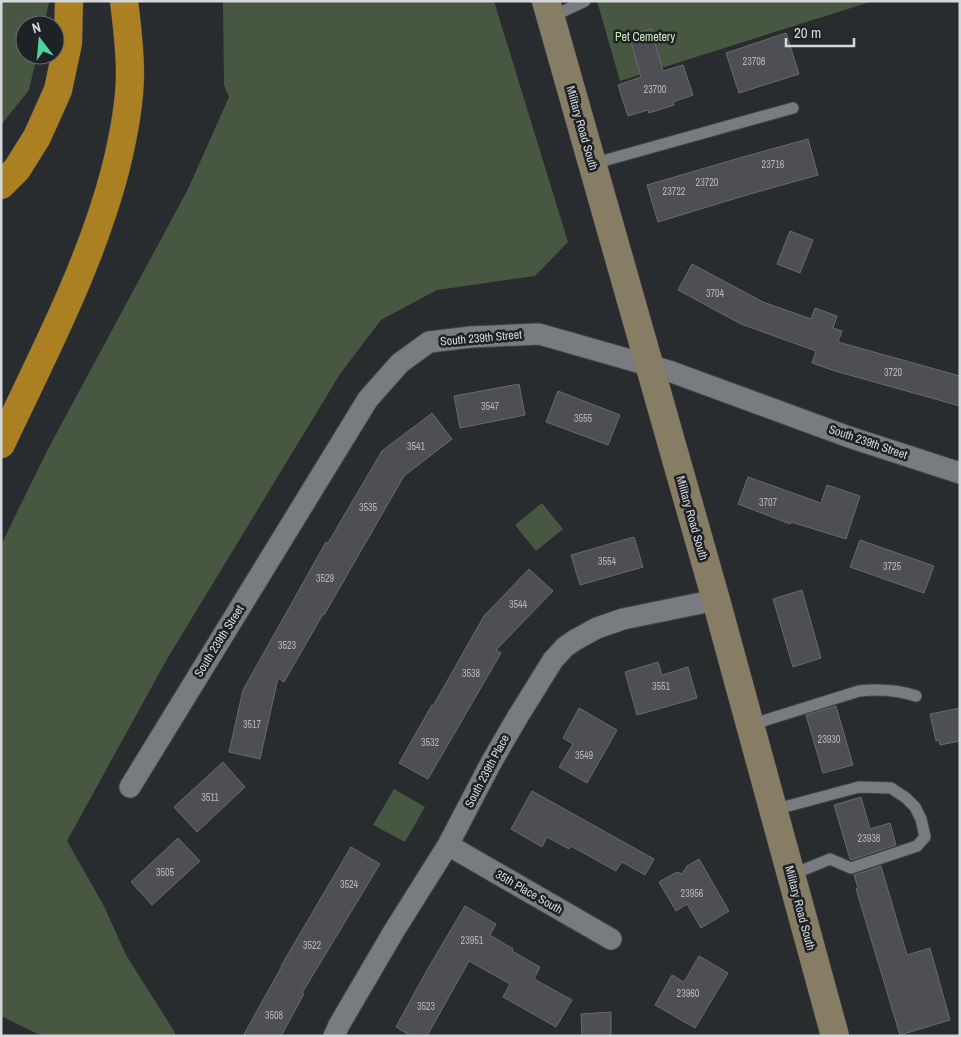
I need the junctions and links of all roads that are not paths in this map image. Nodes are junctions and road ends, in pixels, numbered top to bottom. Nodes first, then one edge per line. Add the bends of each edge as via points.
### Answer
1 (70, 1) edge
2 (124, 1) edge
3 (585, 1) edge
4 (548, 9) edge
5 (793, 108) dead end
6 (592, 164) junction
7 (1, 185) edge
8 (650, 366) junction
9 (1, 444) edge
10 (960, 473) edge
11 (716, 600) junction
12 (916, 696) dead end
13 (750, 725) junction
14 (130, 788) dead end
15 (773, 810) junction
16 (448, 845) junction
17 (791, 875) junction
18 (611, 939) dead end
19 (334, 1036) edge
20 (835, 1036) edge

1 - 7 highway via 68,43 58,90 37,137 17,169
2 - 9 highway via 130,75 122,144 109,194 81,271
3 - 4 lane
4 - 6 main road, Military Road South
5 - 6 lane
6 - 8 main road, Military Road South
8 - 10 street, South 239th Street
8 - 11 main road, Military Road South
8 - 14 street, South 239th Street via 539,334 429,342 400,363 368,399
11 - 13 main road, Military Road South
11 - 16 street, South 239th Place via 623,619 597,628 565,648 553,660 517,718
12 - 13 lane via 905,692 859,691
13 - 15 main road, Military Road South
15 - 17 main road, Military Road South
15 - 17 lane via 859,787 891,788 915,807 921,819 925,837 917,846 851,868 830,859
16 - 18 street, 35th Place South
16 - 19 street, South 239th Place
17 - 20 main road, Military Road South

